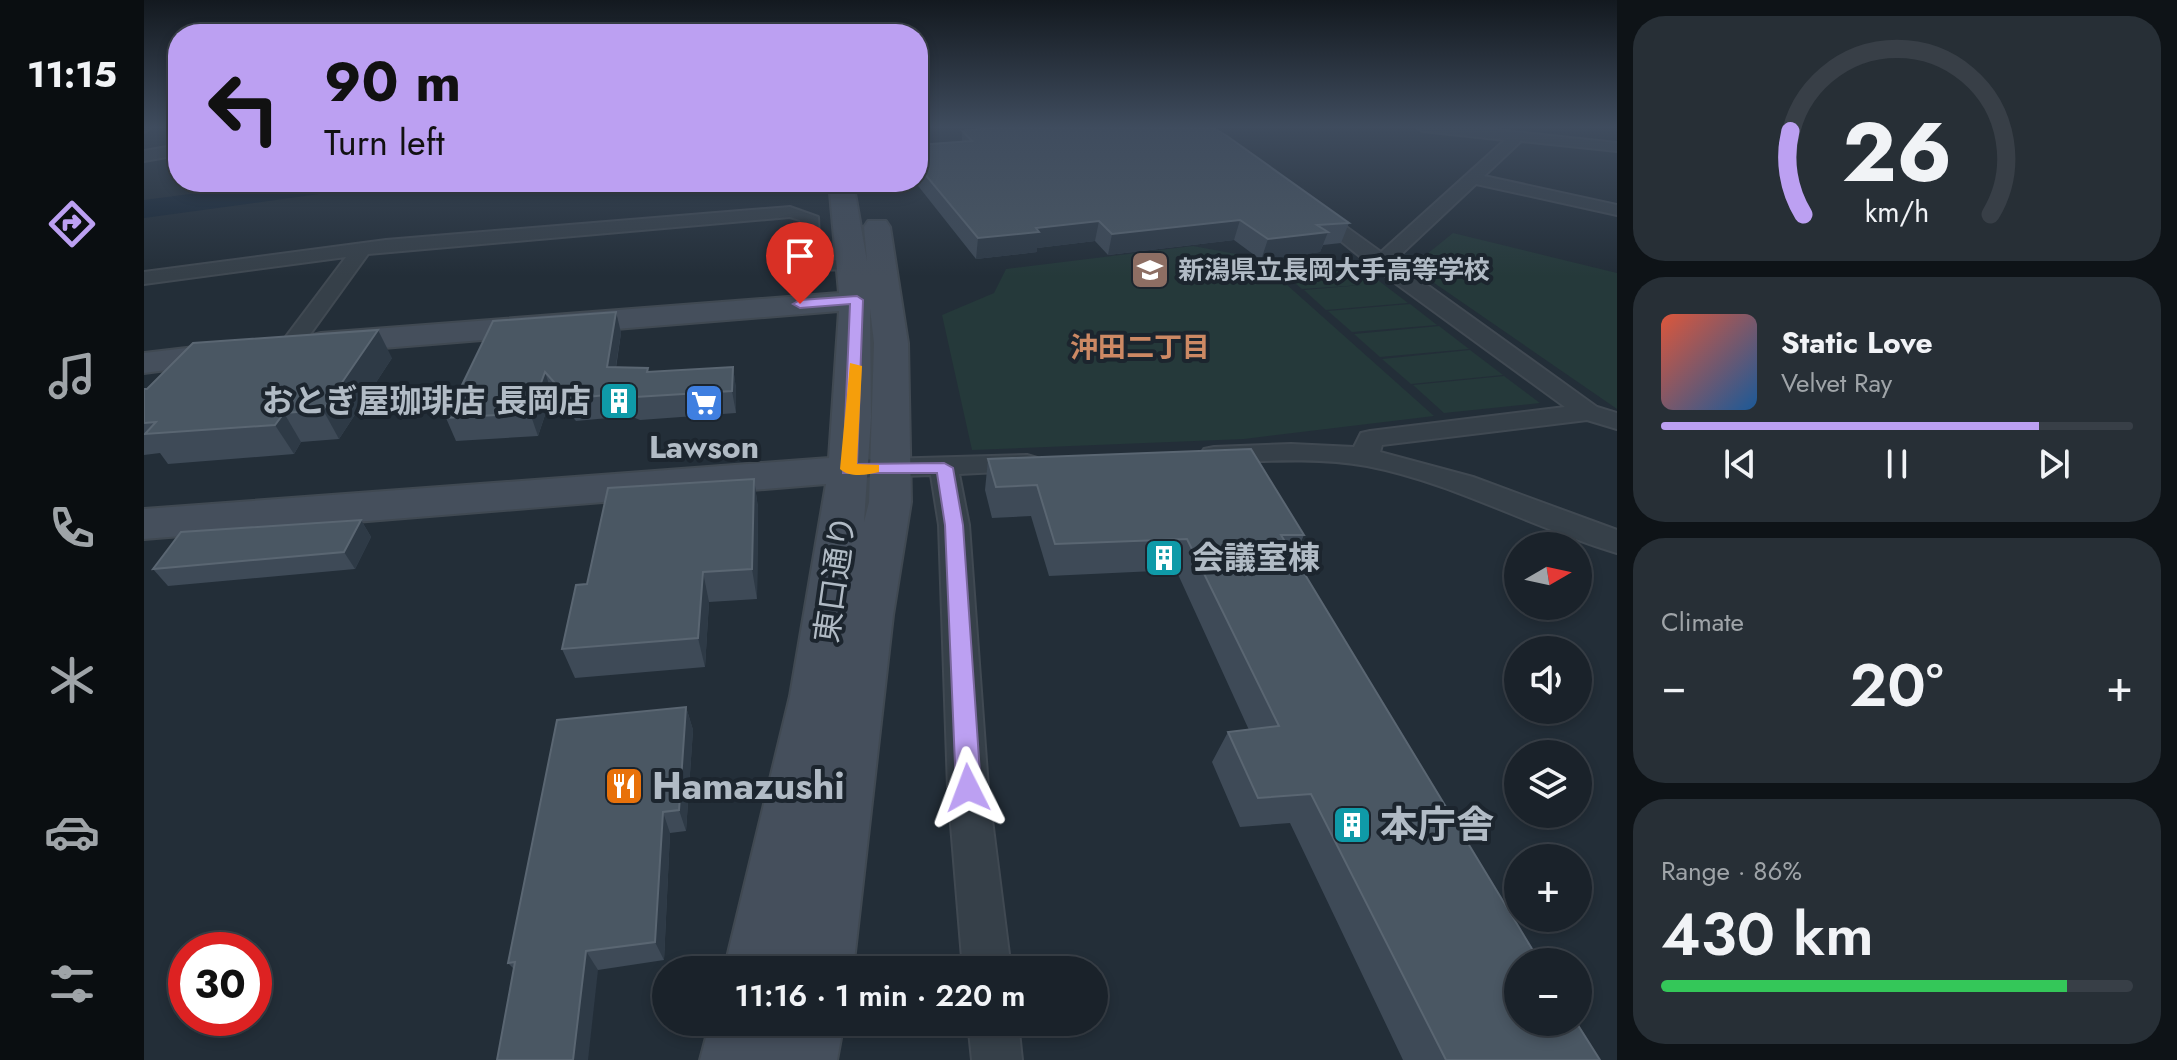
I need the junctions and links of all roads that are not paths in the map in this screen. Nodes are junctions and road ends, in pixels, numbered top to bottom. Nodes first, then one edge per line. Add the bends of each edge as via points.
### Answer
1 (1472, 178) joint
2 (862, 192) edge
3 (1294, 197) edge
4 (1617, 210) edge
5 (362, 249) junction
6 (1380, 263) junction
7 (144, 278) edge
8 (866, 288) junction
9 (290, 346) junction
10 (144, 363) edge
11 (1588, 412) junction
12 (1617, 421) edge
13 (1193, 456) edge
14 (1365, 457) junction
15 (1053, 463) edge
16 (944, 468) junction
17 (870, 469) junction
18 (144, 524) edge
19 (1617, 542) edge
20 (766, 956) edge
21 (820, 956) edge
22 (986, 956) edge
23 (744, 1036) edge
24 (805, 1036) edge
25 (994, 1036) edge
26 (737, 1060) edge
27 (800, 1060) edge
28 (997, 1060) edge

1 - 4 street
1 - 6 street
2 - 8 street, 東口通り
3 - 6 street
5 - 7 street
5 - 8 street via 790,212 809,217 809,260 815,266
5 - 9 street
6 - 11 street
8 - 9 street
8 - 17 street, 東口通り
9 - 10 street
11 - 12 street
11 - 14 street via 1370,439
13 - 14 street
14 - 19 street via 1484,491
15 - 16 street
16 - 17 street
16 - 22 street via 954,525 968,788
17 - 18 street
17 - 20 street, 東口通り
17 - 21 street, 東口通り via 890,502
23 - 26 street, 東口通り
24 - 27 street
25 - 28 street

